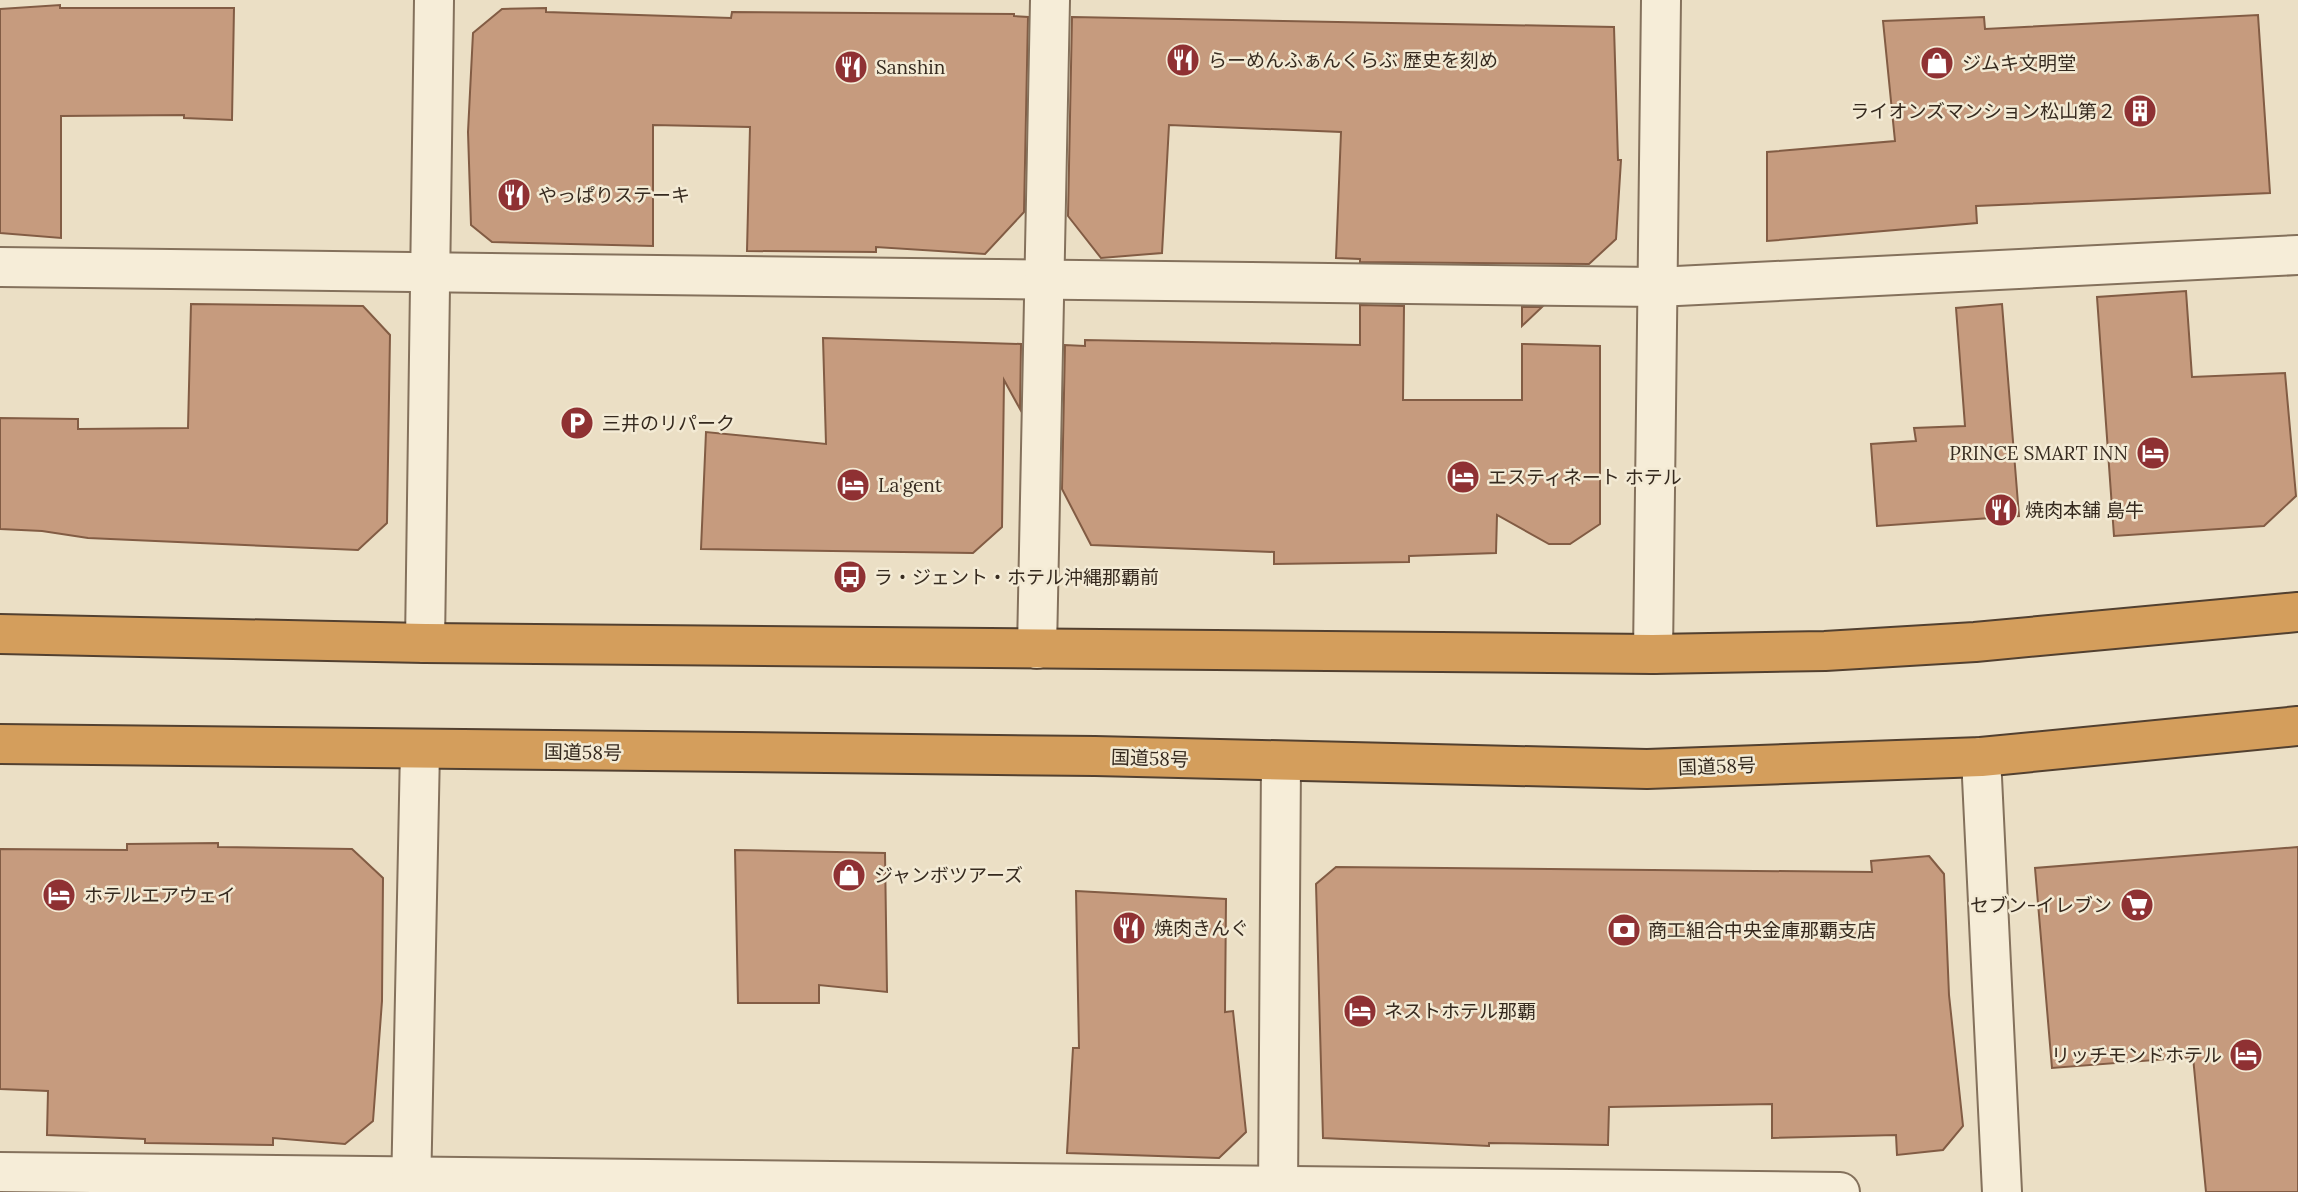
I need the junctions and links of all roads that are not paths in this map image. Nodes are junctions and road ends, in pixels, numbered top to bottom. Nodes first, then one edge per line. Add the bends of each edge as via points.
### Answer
1 (434, 0) edge
2 (1050, 0) edge
3 (1661, 0) edge
4 (2298, 255) edge
5 (0, 267) edge
6 (430, 271) junction
7 (1044, 278) junction
8 (1657, 288) junction
9 (2298, 612) edge
10 (0, 634) edge
11 (425, 643) junction
12 (1037, 649) junction
13 (1653, 654) junction
14 (2298, 726) edge
15 (0, 744) edge
16 (419, 750) junction
17 (1981, 757) junction
18 (1281, 761) junction
19 (0, 1172) edge
20 (411, 1184) edge
21 (1278, 1188) edge
22 (1840, 1192) edge
23 (2002, 1192) edge

1 - 6 street
2 - 7 street
3 - 8 street
4 - 8 street
5 - 6 street
6 - 7 street
6 - 11 street
7 - 8 street
7 - 12 street
8 - 13 street
9 - 13 highway via 1825,652
10 - 11 highway
11 - 12 highway
12 - 13 highway
14 - 17 highway, 国道58号
15 - 16 highway, 国道58号
16 - 18 highway, 国道58号
16 - 20 street
17 - 18 highway, 国道58号 via 1647,769
17 - 23 street
18 - 21 street
19 - 20 street
20 - 21 street
21 - 22 street

